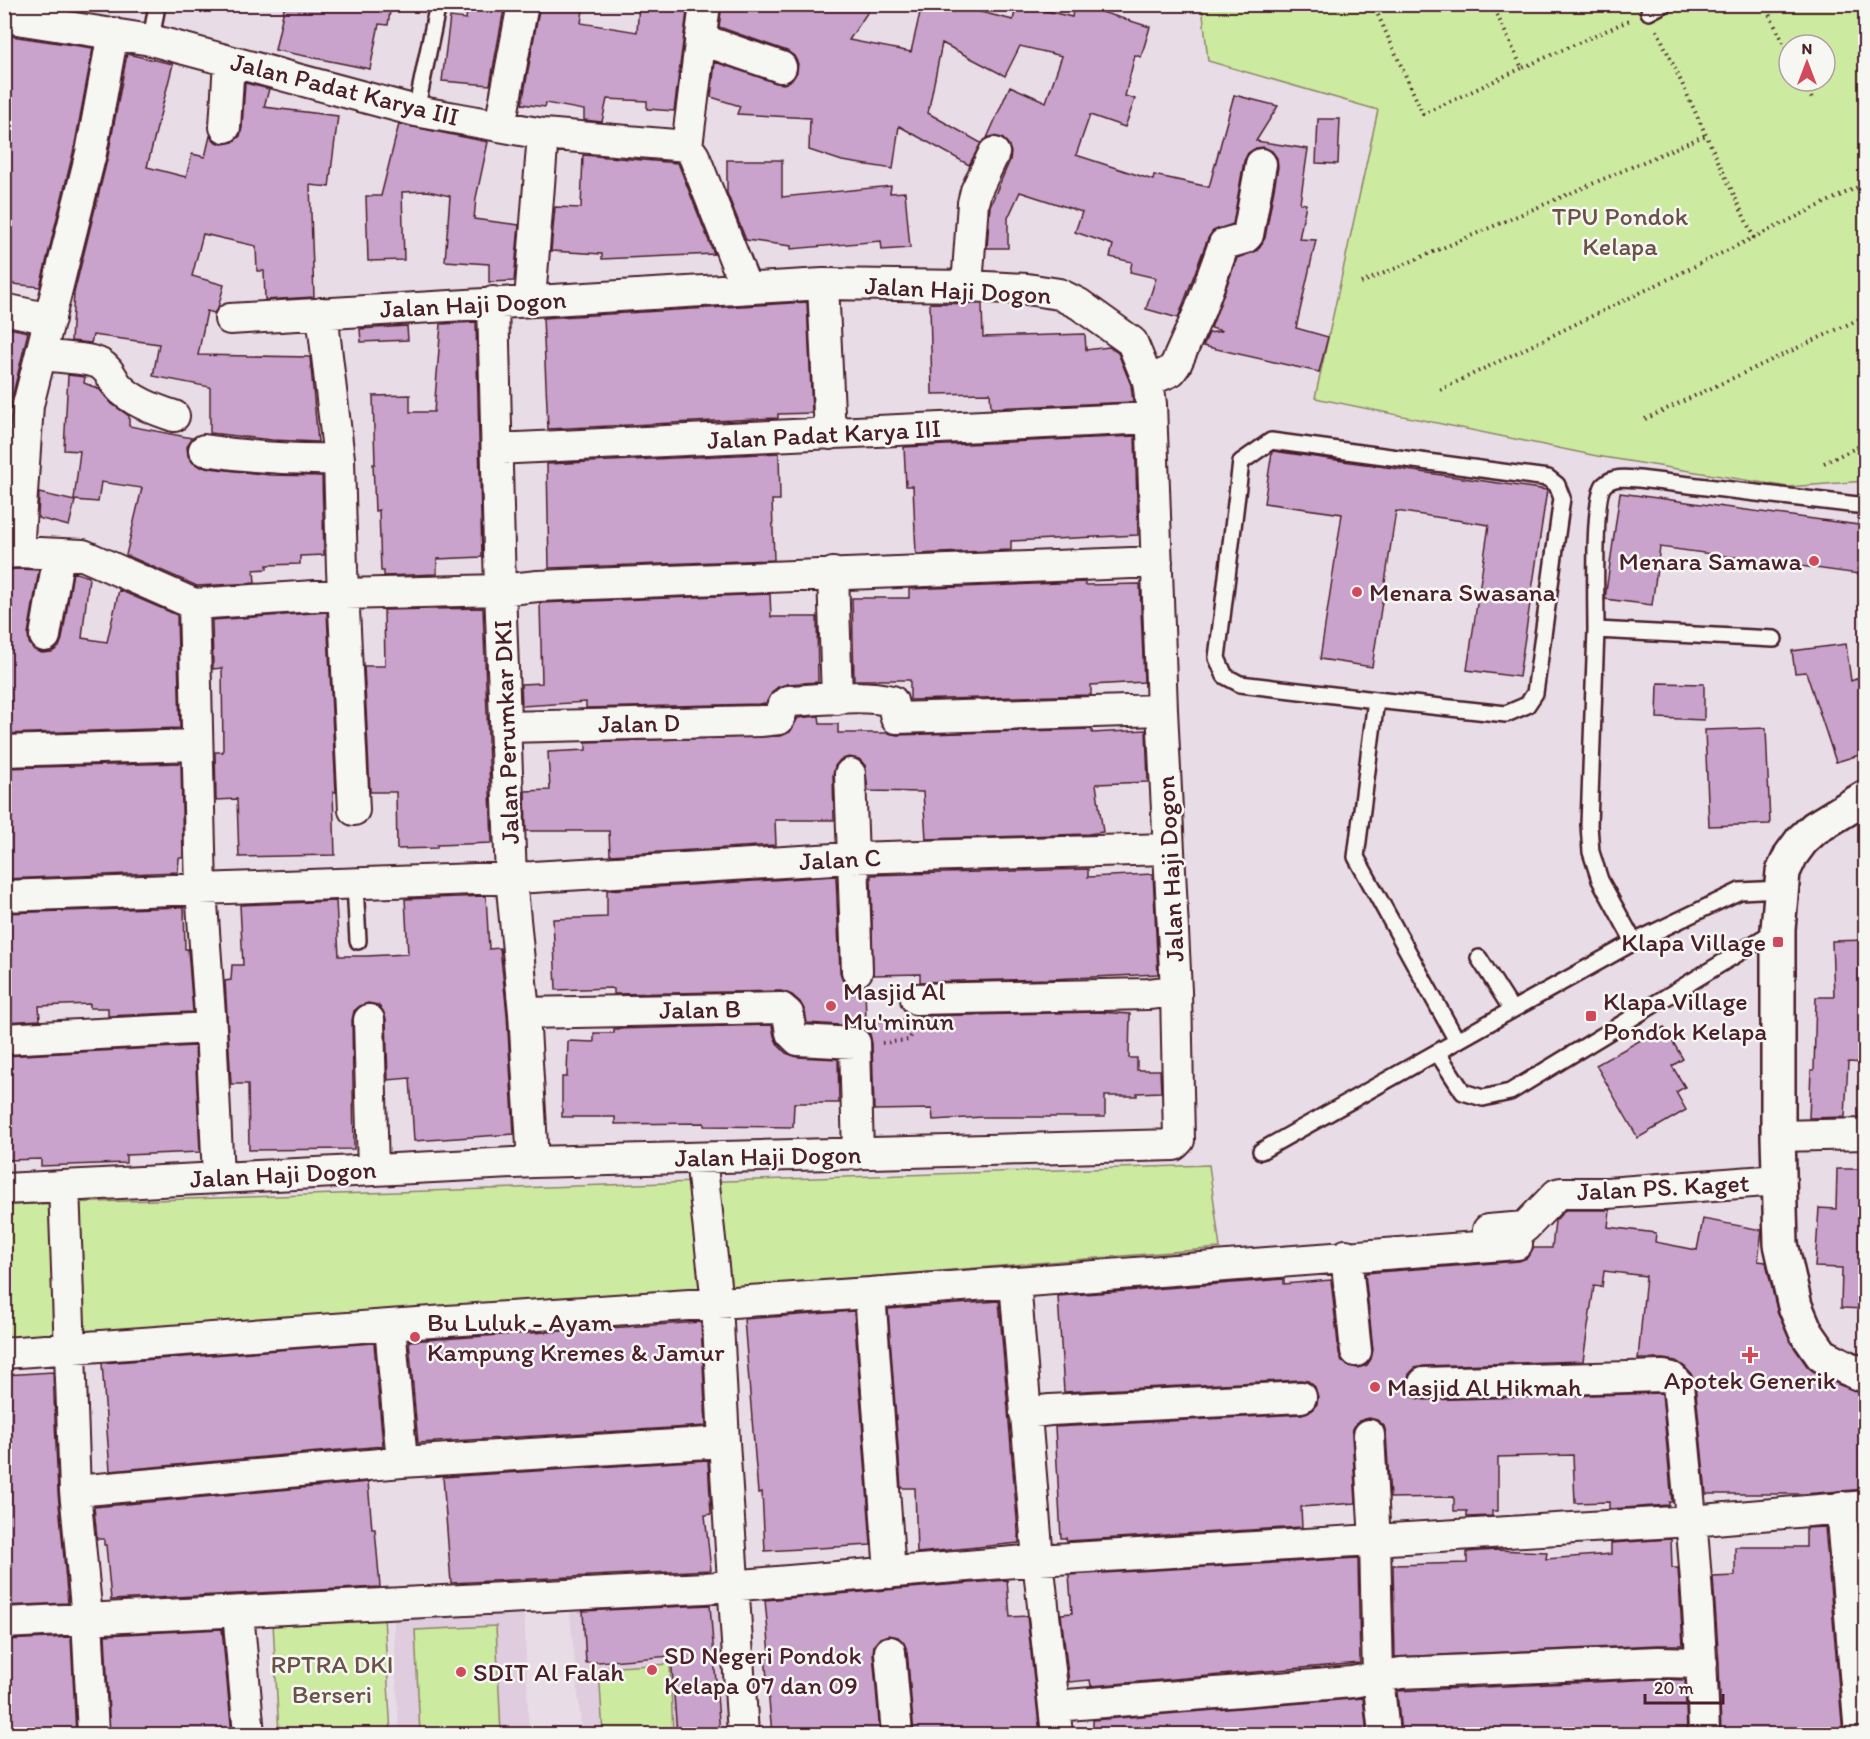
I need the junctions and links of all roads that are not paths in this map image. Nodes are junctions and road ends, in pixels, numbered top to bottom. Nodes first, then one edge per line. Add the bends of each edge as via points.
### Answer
1 (153, 4) edge
2 (438, 4) edge
3 (523, 4) edge
4 (705, 4) edge
5 (1664, 4) edge
6 (1648, 12) road end
7 (4, 17) edge
8 (112, 33) junction
9 (700, 39) junction
10 (151, 40) junction
11 (229, 61) junction
12 (781, 67) dead end
13 (416, 111) junction
14 (500, 126) junction
15 (225, 127) dead end
16 (543, 134) junction
17 (687, 146) junction
18 (994, 153) dead end
19 (1261, 164) dead end
20 (823, 284) junction
21 (967, 286) junction
22 (746, 288) junction
23 (530, 300) junction
24 (493, 302) junction
25 (4, 309) edge
26 (322, 313) junction
27 (50, 319) junction
28 (230, 319) dead end
29 (41, 356) junction
30 (1148, 381) junction
31 (174, 416) dead end
32 (1151, 418) junction
33 (830, 434) junction
34 (497, 449) junction
35 (204, 450) dead end
36 (339, 459) junction
37 (1866, 506) edge
38 (11, 552) edge
39 (59, 554) junction
40 (1157, 562) junction
41 (833, 573) junction
42 (500, 590) junction
43 (344, 594) junction
44 (194, 604) junction
45 (1596, 630) junction
46 (45, 636) dead end
47 (1774, 639) dead end
48 (837, 699) junction
49 (1376, 700) junction
50 (1162, 710) junction
51 (506, 727) junction
52 (196, 745) junction
53 (4, 751) edge
54 (850, 774) dead end
55 (1866, 797) edge
56 (354, 810) dead end
57 (1168, 849) junction
58 (851, 858) junction
59 (511, 878) junction
60 (355, 884) junction
61 (1780, 889) junction
62 (201, 890) junction
63 (4, 896) edge
64 (1778, 929) junction
65 (358, 941) dead end
66 (1634, 942) junction
67 (1479, 958) dead end
68 (857, 971) dead end
69 (1176, 991) junction
70 (916, 999) dead end
71 (1512, 1010) junction
72 (524, 1013) junction
73 (369, 1020) dead end
74 (211, 1028) junction
75 (4, 1039) edge
76 (1456, 1041) junction
77 (1437, 1052) junction
78 (1866, 1134) edge
79 (1778, 1136) junction
80 (1261, 1151) dead end
81 (858, 1154) junction
82 (701, 1158) junction
83 (533, 1162) junction
84 (373, 1170) junction
85 (218, 1177) junction
86 (1779, 1179) junction
87 (64, 1186) junction
88 (4, 1189) edge
89 (1344, 1248) junction
90 (1015, 1282) junction
91 (870, 1293) junction
92 (717, 1303) junction
93 (390, 1326) junction
94 (71, 1350) junction
95 (1356, 1351) dead end
96 (4, 1353) edge
97 (1866, 1376) edge
98 (1424, 1383) dead end
99 (1301, 1397) dead end
100 (1025, 1413) junction
101 (1369, 1435) dead end
102 (724, 1442) junction
103 (402, 1462) junction
104 (75, 1491) junction
105 (1854, 1506) edge
106 (1692, 1521) junction
107 (1376, 1541) junction
108 (1038, 1560) junction
109 (890, 1573) junction
110 (733, 1586) junction
111 (238, 1612) junction
112 (87, 1617) junction
113 (4, 1623) edge
114 (890, 1652) dead end
115 (1702, 1663) junction
116 (1378, 1677) junction
117 (1056, 1720) edge
118 (93, 1734) edge
119 (249, 1734) edge
120 (743, 1734) edge
121 (897, 1734) edge
122 (1384, 1734) edge
123 (1704, 1734) edge
124 (1860, 1734) edge

1 - 10 lane via 156,11
2 - 13 lane
3 - 14 street
4 - 9 street
5 - 6 lane
7 - 8 street, Jalan Padat Karya III
8 - 10 street, Jalan Padat Karya III
8 - 27 street via 91,153
9 - 12 street
9 - 17 street
10 - 11 street, Jalan Padat Karya III
11 - 13 street, Jalan Padat Karya III
11 - 15 street
13 - 14 street, Jalan Padat Karya III
14 - 16 street, Jalan Padat Karya III
16 - 17 street, Jalan Padat Karya III
16 - 23 street
17 - 22 street
18 - 21 street via 973,203
19 - 30 street via 1248,235 1224,244 1176,364 1171,371
20 - 21 street, Jalan Haji Dogon
20 - 22 street, Jalan Haji Dogon
20 - 33 street
21 - 30 street, Jalan Haji Dogon via 1059,294 1079,304 1132,342
22 - 23 street, Jalan Haji Dogon
23 - 24 street, Jalan Haji Dogon
24 - 26 street, Jalan Haji Dogon
24 - 34 street, Jalan Perumkar DKI
25 - 27 street
26 - 28 street, Jalan Haji Dogon
26 - 36 street
27 - 29 street
29 - 31 street via 97,362 131,397
29 - 38 street via 28,405
30 - 32 street, Jalan Haji Dogon
32 - 33 street, Jalan Padat Karya III
32 - 40 street, Jalan Haji Dogon
33 - 34 street, Jalan Padat Karya III
34 - 42 street, Jalan Perumkar DKI
35 - 36 street via 295,460
36 - 43 street
37 - 45 lane via 1640,479 1611,481 1600,490
38 - 39 street
39 - 44 street via 83,555
39 - 46 street
40 - 41 street
40 - 50 street, Jalan Haji Dogon
41 - 42 street
41 - 48 street
42 - 43 street
42 - 51 street, Jalan Perumkar DKI
43 - 44 street
43 - 56 street
44 - 52 street
45 - 47 lane
45 - 66 lane via 1591,852 1600,880
48 - 50 street via 892,701 896,718
48 - 51 street, Jalan D via 788,701 779,718 771,719
49 - 49 lane via 1240,684 1225,676 1217,658 1241,462 1271,441 1548,478 1557,485 1562,498 1535,693 1527,705 1506,714
49 - 76 lane via 1356,857
50 - 57 street, Jalan Haji Dogon
51 - 59 street, Jalan Perumkar DKI
52 - 53 street
52 - 62 street
54 - 58 street
55 - 61 street via 1802,840 1783,872
57 - 58 street, Jalan C
57 - 69 street, Jalan Haji Dogon
58 - 59 street, Jalan C
58 - 68 street
59 - 60 street, Jalan C
59 - 72 street, Jalan Perumkar DKI
60 - 62 street, Jalan C
60 - 65 lane
61 - 64 street
61 - 66 lane via 1740,891
62 - 63 street, Jalan C
62 - 74 street
64 - 77 lane via 1510,1092 1483,1098 1463,1092
64 - 79 street
66 - 71 lane
67 - 71 lane
69 - 70 street
69 - 81 street, Jalan Haji Dogon via 1176,1144
71 - 76 lane
72 - 81 street, Jalan B via 781,1008 788,1014 791,1033 798,1040 855,1043
72 - 83 street, Jalan Perumkar DKI
73 - 84 street
74 - 75 street
74 - 85 street
76 - 77 lane
77 - 80 lane
78 - 79 street
79 - 86 street
81 - 82 street, Jalan Haji Dogon
82 - 83 street, Jalan Haji Dogon
82 - 92 street
83 - 84 street, Jalan Haji Dogon
84 - 85 street, Jalan Haji Dogon
85 - 87 street, Jalan Haji Dogon
86 - 89 street, Jalan PS. Kaget via 1562,1193 1521,1235
86 - 97 street via 1781,1244 1798,1314 1822,1354
87 - 88 street, Jalan Haji Dogon
87 - 94 street
89 - 90 street
89 - 95 street
90 - 91 street
90 - 100 street
91 - 92 street
91 - 109 street
92 - 93 street
92 - 102 street
93 - 94 street
93 - 103 street
94 - 96 street
94 - 104 street
98 - 106 street via 1672,1378 1678,1385
99 - 100 street
100 - 108 street
101 - 107 street
102 - 103 street
102 - 110 street
103 - 104 street
104 - 112 street
105 - 106 street
105 - 124 street
106 - 107 street
106 - 115 street
107 - 108 street
107 - 116 street
108 - 109 street
108 - 117 street
109 - 110 street
110 - 111 street
110 - 120 street
111 - 112 street
111 - 119 street
112 - 113 street
112 - 118 street
114 - 121 street
115 - 116 street via 1401,1673
115 - 123 street
116 - 117 street
116 - 122 street

